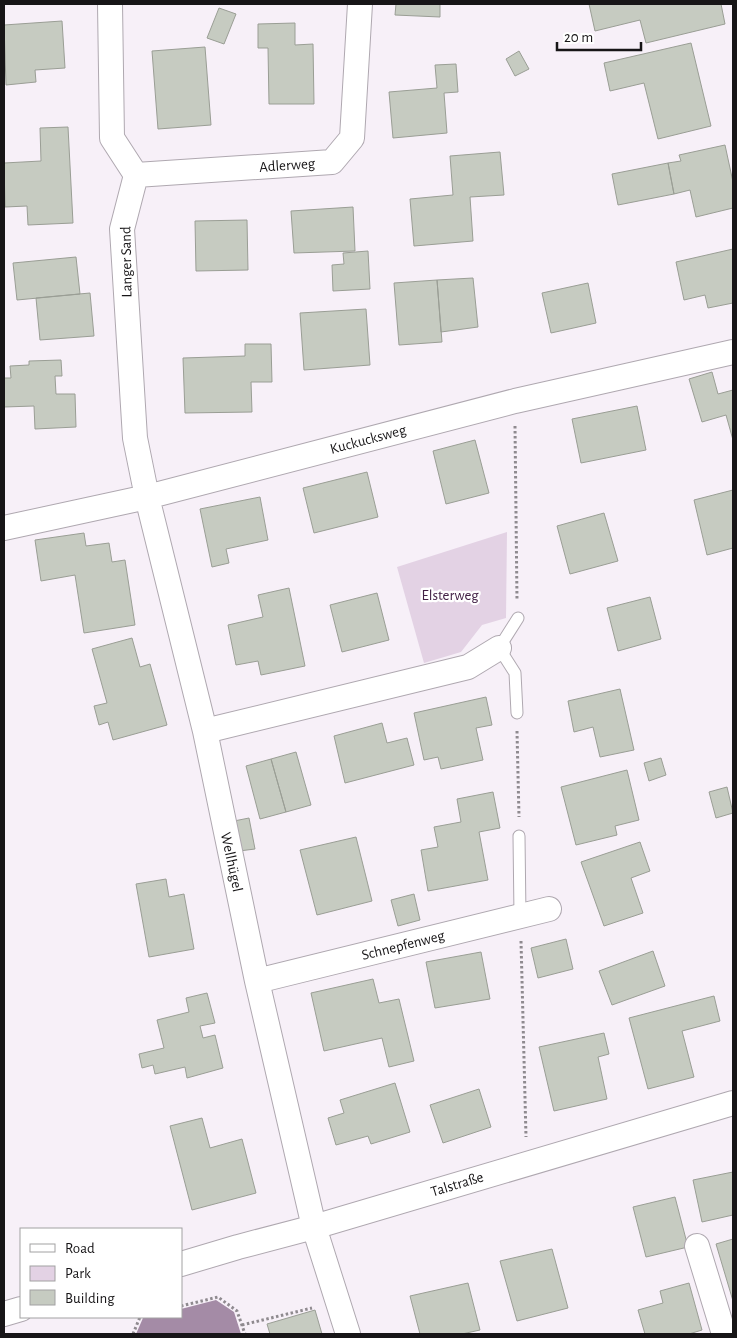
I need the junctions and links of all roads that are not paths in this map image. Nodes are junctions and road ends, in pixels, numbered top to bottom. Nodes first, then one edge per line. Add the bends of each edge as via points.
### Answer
1 (110, 4) edge
2 (360, 4) edge
3 (136, 175) junction
4 (733, 352) edge
5 (147, 497) junction
6 (4, 528) edge
7 (518, 618) road end
8 (499, 648) junction
9 (516, 712) road end
10 (205, 731) junction
11 (519, 836) road end
12 (548, 909) dead end
13 (520, 916) junction
14 (257, 981) junction
15 (733, 1102) edge
16 (314, 1227) junction
17 (697, 1246) dead end
18 (182, 1264) edge
19 (20, 1309) edge
20 (4, 1314) edge
21 (348, 1334) edge
22 (724, 1334) edge

1 - 3 street via 112,138
2 - 3 street, Adlerweg via 352,138 332,162
3 - 5 street, Langer Sand via 122,229 135,438
4 - 5 street, Kuckucksweg via 514,400
5 - 6 street, Kuckucksweg
5 - 10 street, Wellhügel
7 - 8 lane
8 - 9 lane via 515,673
8 - 10 street via 468,667
10 - 14 street, Wellhügel
11 - 13 lane
12 - 13 street, Schnepfenweg
13 - 14 street, Schnepfenweg
14 - 16 street, Wellhügel
15 - 16 street, Talstraße
16 - 18 street, Talstraße
16 - 21 street, Wellhügel
17 - 22 street
19 - 20 street

